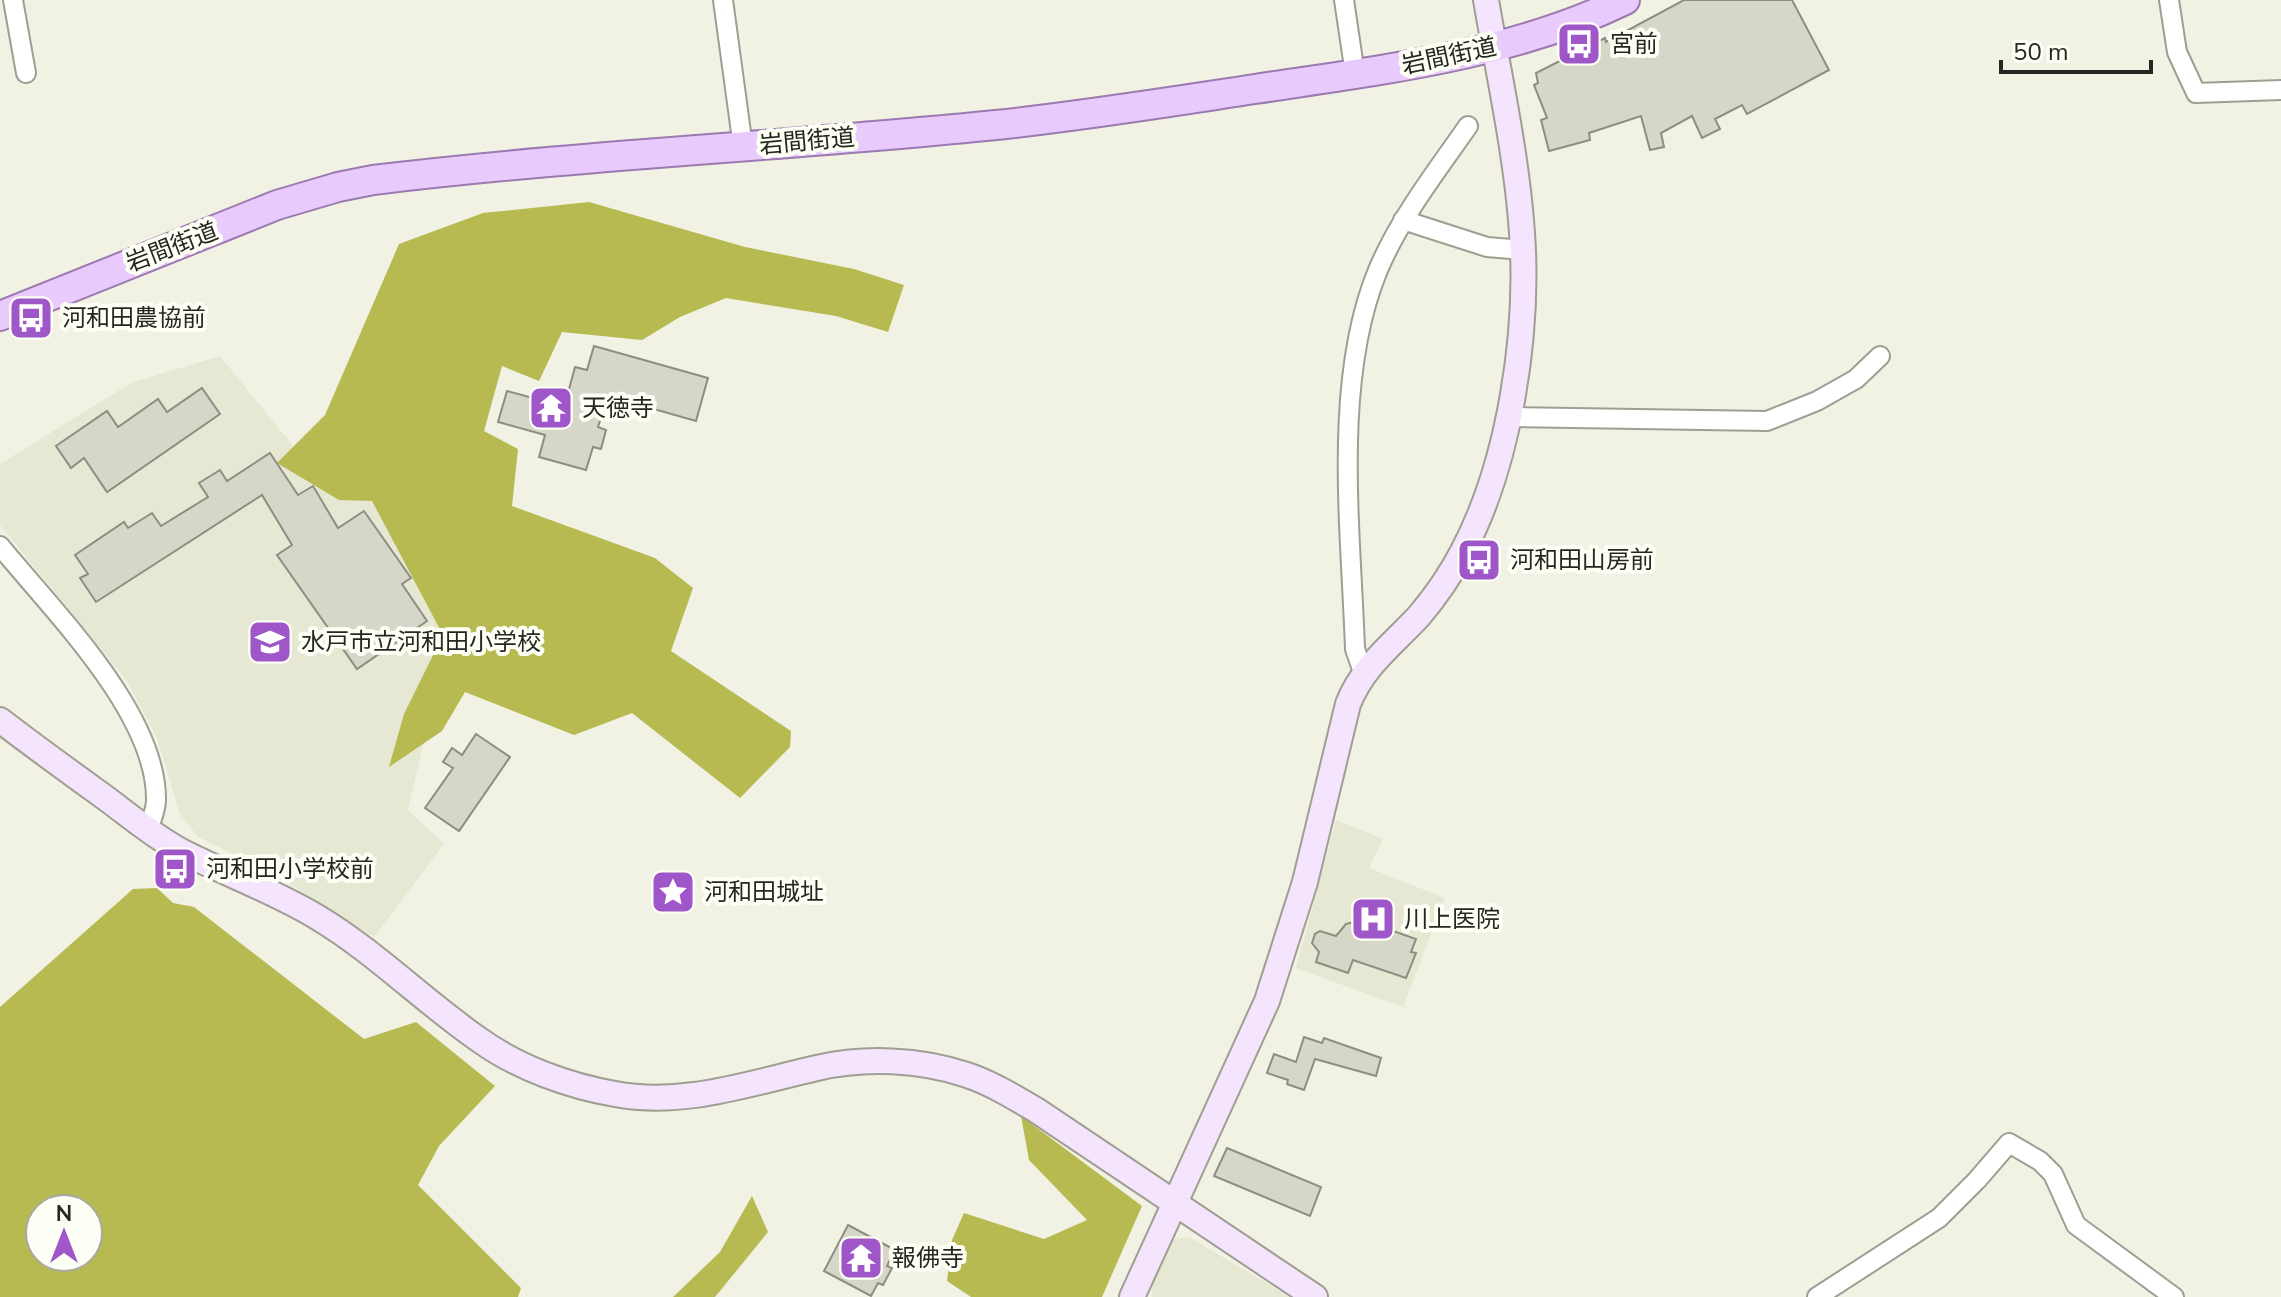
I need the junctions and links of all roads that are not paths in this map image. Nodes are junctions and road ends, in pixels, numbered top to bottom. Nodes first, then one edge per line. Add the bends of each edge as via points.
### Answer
1 (13, 0) edge
2 (723, 0) edge
3 (1344, 0) edge
4 (1486, 0) edge
5 (1625, 0) edge
6 (2169, 0) edge
7 (1494, 47) junction
8 (26, 73) dead end
9 (1355, 74) junction
10 (2281, 90) edge
11 (1468, 126) dead end
12 (743, 147) junction
13 (1403, 220) junction
14 (1523, 250) junction
15 (0, 316) edge
16 (1880, 356) dead end
17 (1508, 417) junction
18 (0, 546) edge
19 (1363, 672) junction
20 (0, 720) edge
21 (148, 830) junction
22 (1176, 1204) junction
23 (1132, 1297) edge
24 (1315, 1297) edge
25 (1817, 1297) edge
26 (2174, 1297) edge

1 - 8 street
2 - 12 street
3 - 9 street
4 - 7 street
5 - 7 main road, 岩間街道 via 1568,25
6 - 10 street via 2177,52 2196,93
7 - 9 main road, 岩間街道
7 - 14 street
9 - 12 main road, 岩間街道 via 1057,117
11 - 13 street
12 - 15 main road, 岩間街道 via 448,171 338,187 277,205
13 - 14 street via 1487,247
13 - 19 street via 1370,292 1352,377 1348,430 1355,649
14 - 17 street via 1520,350
16 - 17 street via 1856,379 1767,421
17 - 19 street via 1464,549 1419,615
18 - 21 street via 105,674 125,707 152,773 156,802
19 - 22 street via 1348,704 1305,882 1267,1001
20 - 21 street
21 - 22 street via 315,915 370,951 479,1041 537,1071 616,1095 650,1097 720,1092 855,1062 892,1062 965,1074 1036,1110
22 - 23 street
22 - 24 street
25 - 26 street via 1939,1218 2009,1143 2053,1174 2076,1225

